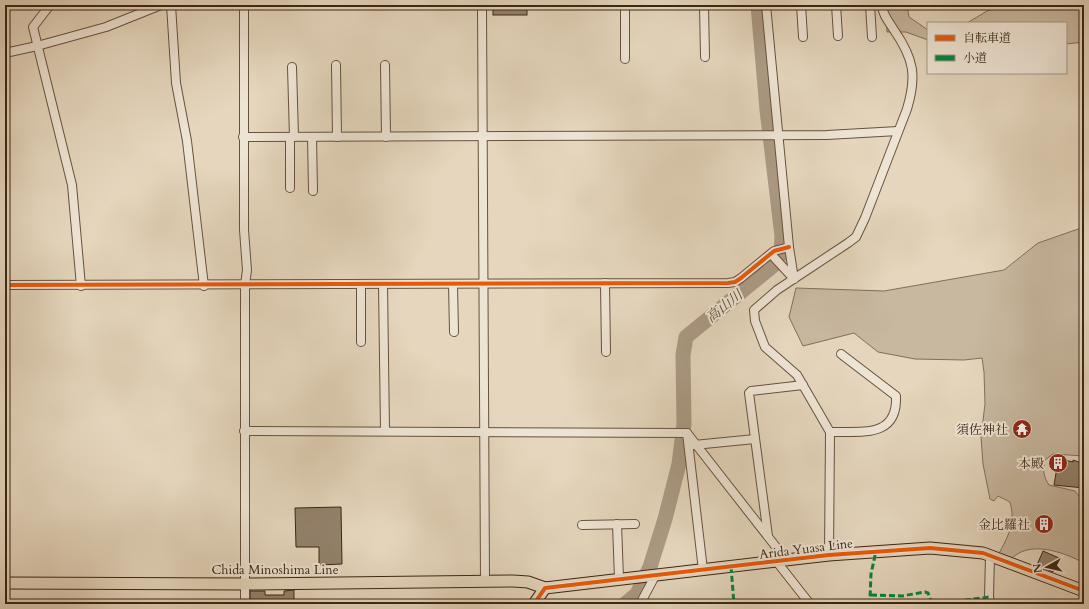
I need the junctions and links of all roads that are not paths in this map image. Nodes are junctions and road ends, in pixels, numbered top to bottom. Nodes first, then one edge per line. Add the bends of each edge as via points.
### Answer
1 (50, 5) edge
2 (161, 5) edge
3 (171, 5) edge
4 (244, 5) edge
5 (482, 5) edge
6 (625, 5) edge
7 (704, 5) edge
8 (766, 5) edge
9 (801, 5) edge
10 (836, 5) edge
11 (870, 5) edge
12 (882, 5) edge
13 (838, 36) dead end
14 (803, 37) dead end
15 (872, 37) dead end
16 (37, 46) junction
17 (5, 53) edge
18 (705, 57) dead end
19 (625, 59) dead end
20 (336, 65) dead end
21 (386, 65) dead end
22 (292, 67) dead end
23 (898, 131) junction
24 (778, 135) junction
25 (243, 137) junction
26 (292, 137) junction
27 (312, 137) junction
28 (337, 137) junction
29 (386, 137) junction
30 (483, 137) junction
31 (290, 188) dead end
32 (313, 191) dead end
33 (789, 247) junction
34 (771, 254) junction
35 (794, 279) junction
36 (605, 283) junction
37 (361, 284) junction
38 (383, 284) junction
39 (453, 284) junction
40 (484, 284) junction
41 (5, 285) edge
42 (245, 285) junction
43 (81, 286) junction
44 (204, 286) junction
45 (454, 332) dead end
46 (361, 342) dead end
47 (606, 352) dead end
48 (841, 354) dead end
49 (803, 385) junction
50 (244, 430) junction
51 (485, 430) junction
52 (385, 431) junction
53 (830, 432) junction
54 (755, 439) junction
55 (693, 445) junction
56 (617, 524) junction
57 (635, 524) dead end
58 (582, 525) dead end
59 (768, 536) junction
60 (829, 555) junction
61 (990, 556) junction
62 (782, 561) junction
63 (703, 570) junction
64 (654, 576) junction
65 (620, 579) junction
66 (485, 581) junction
67 (5, 583) edge
68 (245, 584) junction
69 (545, 588) junction
70 (1084, 591) edge
71 (245, 604) edge
72 (534, 604) edge
73 (640, 604) edge
74 (810, 604) edge
75 (991, 604) edge

1 - 16 street via 33,27
2 - 16 street via 106,27
3 - 44 street via 176,83
4 - 25 street
5 - 30 street
6 - 19 street
7 - 18 street
8 - 24 street
9 - 14 street
10 - 13 street
11 - 15 street
12 - 23 street via 886,17 909,55 914,70 912,94
16 - 17 street
16 - 43 street via 72,185
20 - 28 street
21 - 29 street
22 - 26 street
23 - 24 street
23 - 35 street via 856,236
24 - 30 street
24 - 33 street
25 - 26 street
25 - 42 street via 247,270
26 - 27 street
26 - 31 street
27 - 28 street
27 - 32 street
28 - 29 street
29 - 30 street
30 - 40 street
33 - 34 street
33 - 35 street
34 - 35 street
34 - 36 street via 734,282
35 - 49 street via 757,306 754,314 765,347 798,375
36 - 40 street
36 - 47 street
37 - 38 street
37 - 42 street
37 - 46 street
38 - 39 street
38 - 52 street
39 - 40 street
39 - 45 street
40 - 51 street
41 - 43 street
42 - 44 street
42 - 50 street
43 - 44 street
48 - 53 street via 896,396 896,406 890,422 875,431
49 - 53 street
49 - 54 street via 749,393
50 - 52 street
50 - 68 street
51 - 52 street
51 - 55 street via 687,433
51 - 66 street
53 - 60 street
54 - 55 street
54 - 59 street
55 - 59 street
55 - 63 street
56 - 57 street
56 - 58 street
56 - 65 street
59 - 62 street
60 - 61 main road, Arida Yuasa Line via 930,548 971,551
60 - 62 main road, Arida Yuasa Line
61 - 70 main road, Arida Yuasa Line
61 - 75 street
62 - 63 main road, Arida Yuasa Line
62 - 74 street
63 - 64 main road, Arida Yuasa Line
64 - 65 main road, Arida Yuasa Line
64 - 73 street
65 - 69 main road, Arida Yuasa Line
66 - 68 main road, Chida Minoshima Line
66 - 69 main road, Chida Minoshima Line via 522,581
67 - 68 main road, Chida Minoshima Line
68 - 71 street
69 - 72 main road

